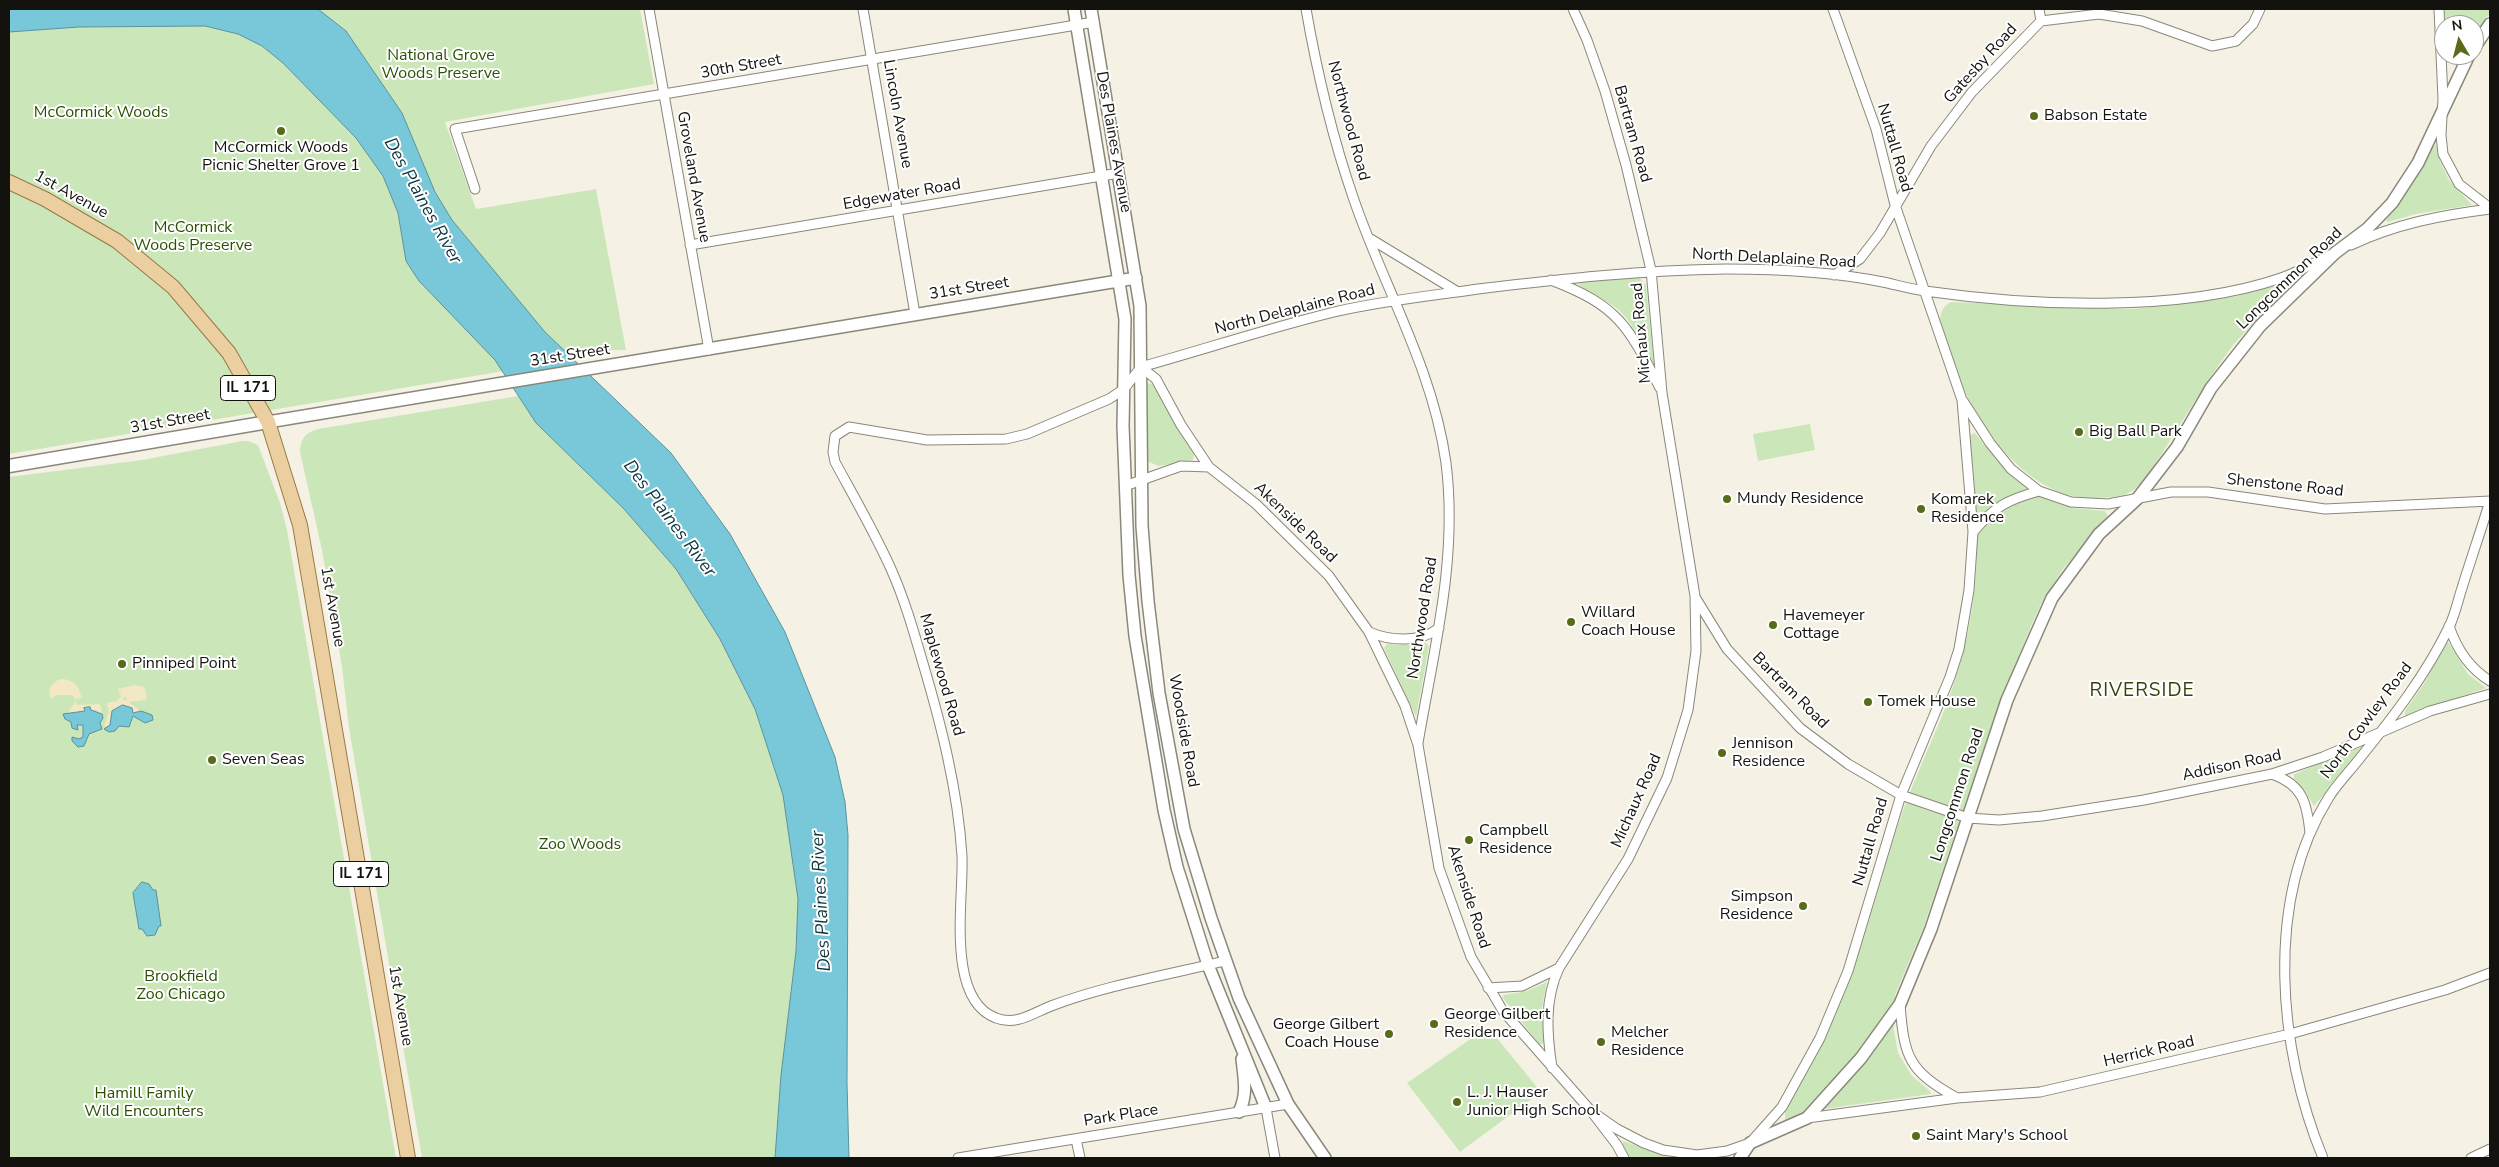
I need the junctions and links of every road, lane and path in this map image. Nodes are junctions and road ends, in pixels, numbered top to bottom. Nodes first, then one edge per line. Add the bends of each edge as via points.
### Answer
1 (649, 9) edge
2 (863, 9) edge
3 (1074, 9) edge
4 (1091, 9) edge
5 (1306, 9) edge
6 (1573, 9) edge
7 (1833, 9) edge
8 (2039, 9) edge
9 (2260, 9) edge
10 (2439, 9) edge
11 (2041, 21) junction
12 (1094, 22) junction
13 (1076, 25) junction
14 (872, 60) junction
15 (2465, 65) edge
16 (664, 95) junction
17 (2443, 111) junction
18 (1119, 173) junction
19 (1102, 176) junction
20 (9, 182) edge
21 (475, 189) dead end
22 (1895, 205) junction
23 (2490, 209) edge
24 (899, 210) junction
25 (1369, 238) junction
26 (690, 245) junction
27 (2335, 253) junction
28 (1651, 270) junction
29 (1834, 275) junction
30 (1136, 278) junction
31 (1550, 280) junction
32 (1120, 281) junction
33 (1925, 291) junction
34 (1458, 292) junction
35 (1396, 300) junction
36 (915, 314) junction
37 (709, 350) junction
38 (1141, 367) junction
39 (1124, 389) junction
40 (1662, 393) junction
41 (1962, 400) junction
42 (268, 422) junction
43 (9, 466) edge
44 (1210, 467) junction
45 (1141, 480) junction
46 (1125, 486) junction
47 (2039, 491) junction
48 (2137, 499) junction
49 (2490, 501) edge
50 (1972, 532) junction
51 (1695, 596) junction
52 (2450, 626) junction
53 (1439, 628) junction
54 (1369, 632) junction
55 (2490, 681) edge
56 (2490, 694) edge
57 (2379, 734) junction
58 (1418, 746) junction
59 (2272, 774) junction
60 (1901, 795) junction
61 (1968, 818) junction
62 (2310, 833) junction
63 (1225, 960) junction
64 (1208, 965) junction
65 (1559, 968) junction
66 (2490, 973) edge
67 (1488, 988) junction
68 (1900, 1004) junction
69 (2290, 1034) junction
70 (1239, 1042) junction
71 (1552, 1069) junction
72 (1956, 1098) junction
73 (1288, 1104) junction
74 (1266, 1108) junction
75 (1591, 1111) junction
76 (1239, 1112) junction
77 (1806, 1118) junction
78 (1076, 1139) junction
79 (1750, 1142) junction
80 (2490, 1149) edge
81 (408, 1158) edge
82 (958, 1158) edge
83 (1080, 1158) edge
84 (1275, 1158) edge
85 (1325, 1158) edge
86 (1624, 1158) edge
87 (1740, 1158) edge
88 (2323, 1158) edge
89 (2470, 1158) edge

1 - 16 street, Groveland Avenue
2 - 14 street, Lincoln Avenue
3 - 13 street, Des Plaines Avenue
4 - 12 street, Des Plaines Avenue
5 - 25 street, Northwood Road via 1329,118 1352,196
6 - 28 street, Bartram Road via 1605,91
7 - 22 street, Nuttall Road via 1876,129
8 - 11 street
9 - 11 street, Gatesby Road via 2254,24 2236,41 2212,46 2142,21 2098,14
10 - 17 street
11 - 22 street, Gatesby Road via 1972,92 1931,146
12 - 13 street, 30th Street
12 - 18 street, Des Plaines Avenue
13 - 14 street, 30th Street
13 - 19 street, Des Plaines Avenue
14 - 16 street, 30th Street
14 - 24 street, Lincoln Avenue
15 - 17 street, Longcommon Road
16 - 21 street, 30th Street via 455,129
16 - 26 street, Groveland Avenue
17 - 23 street, Longcommon Road via 2441,144 2448,166 2459,184
17 - 27 street, Longcommon Road via 2418,162 2392,203 2367,229
18 - 19 street, Edgewater Road
18 - 30 street, Des Plaines Avenue
19 - 24 street, Edgewater Road
19 - 32 street, Des Plaines Avenue
20 - 42 main road, 1st Avenue / IL 171 via 117,241 173,287 229,353
22 - 29 street, Nuttall Road via 1860,260
22 - 33 street
23 - 27 street, North Delaplaine Road via 2415,222
24 - 26 street, Edgewater Road
24 - 36 street, Lincoln Avenue
25 - 34 street
25 - 35 street, Northwood Road
26 - 37 street, Groveland Avenue
27 - 33 street, North Delaplaine Road via 2281,278 2164,300 2042,301
27 - 48 street, Longcommon Road via 2260,326 2212,388 2177,447
28 - 29 street, North Delaplaine Road via 1730,269
28 - 31 street, North Delaplaine Road
28 - 40 street, Michaux Road
29 - 33 street, North Delaplaine Road
30 - 32 street, 31st Street
30 - 38 street, Woodside Road
31 - 34 street, North Delaplaine Road
31 - 40 street, Michaux Road via 1589,297 1618,317 1631,333
32 - 36 street, 31st Street
32 - 39 street, Woodside Road via 1125,334
33 - 41 street, Nuttall Road
34 - 35 street, North Delaplaine Road
35 - 38 street, North Delaplaine Road via 1336,312
35 - 53 street, Northwood Road via 1427,381 1446,462 1451,536
36 - 37 street, 31st Street
37 - 42 street, 31st Street
38 - 39 street, Maplewood Road
38 - 44 street, Akenside Road via 1156,379 1181,425
38 - 45 street, Woodside Road
39 - 46 street, Woodside Road
39 - 64 street, Maplewood Road via 1110,399 1027,434 981,441 936,441 849,427 835,436 833,452 891,569 936,707 960,831 960,922 964,969 977,1005 994,1018 1016,1021 1077,996
40 - 51 street, Michaux Road
41 - 47 street, Nuttall Road via 2011,469
41 - 50 street, Nuttall Road
42 - 43 main road, 31st Street
42 - 81 main road, 1st Avenue / IL 171 via 300,525
44 - 45 street via 1181,466
44 - 54 street, Akenside Road via 1256,504 1329,576
45 - 46 street
45 - 63 street, Woodside Road via 1148,601 1161,702 1184,829
46 - 64 street, Woodside Road via 1135,636 1164,810 1177,867
47 - 48 street, Nuttall Road via 2071,502 2108,504
47 - 50 street via 2009,500 1988,514
48 - 49 street, Shenstone Road via 2172,492 2208,492 2325,509
48 - 61 street, Longcommon Road via 2099,534 2052,598 2007,700
49 - 52 street, North Cowley Road
50 - 60 street, Nuttall Road via 1969,590 1959,649
51 - 60 street, Bartram Road via 1728,649 1800,728 1848,764
51 - 65 street, Michaux Road via 1696,651 1688,710 1666,778 1628,859
52 - 55 street via 2468,664
52 - 57 street, North Cowley Road via 2412,692
53 - 54 street via 1422,636 1402,639 1384,638
53 - 58 street, Northwood Road
54 - 58 street, Akenside Road via 1405,706
56 - 57 street, Addison Road via 2430,711
57 - 59 street, Addison Road via 2299,767
57 - 62 street, North Cowley Road via 2330,795
58 - 67 street, Akenside Road via 1439,868 1461,933
59 - 61 street, Addison Road via 2144,800 2042,816 1999,820
59 - 62 street, North Cowley Road via 2287,779 2304,800
60 - 61 street, Bartram Road
60 - 79 street, Nuttall Road via 1848,971 1820,1038 1782,1107
61 - 68 street, Longcommon Road via 1931,929
62 - 69 street, North Cowley Road via 2295,879 2286,931 2285,977
63 - 64 street, Maplewood Road
63 - 73 street, Woodside Road
64 - 70 street, Woodside Road
65 - 67 street via 1522,986
65 - 71 street, Michaux Road via 1548,1012
66 - 69 street, Herrick Road via 2445,990
67 - 71 street, Akenside Road
68 - 72 street, Longcommon Road via 1903,1039 1913,1066 1931,1083
68 - 77 street, Longcommon Road via 1861,1058
69 - 72 street, Herrick Road via 2040,1092
69 - 88 street, North Cowley Road via 2303,1102
70 - 74 street, Woodside Road
70 - 76 street via 1246,1088
71 - 75 street, Akenside Road
72 - 77 street, Herrick Road
73 - 74 street, Park Place
73 - 85 street, Woodside Road
74 - 76 street, Park Place
74 - 84 street
75 - 79 street, Akenside Road via 1630,1137 1680,1154 1713,1154
75 - 86 street, Akenside Road
76 - 78 street, Park Place
77 - 79 street, Longcommon Road
78 - 82 street, Park Place
78 - 83 street
79 - 87 street
80 - 89 street

